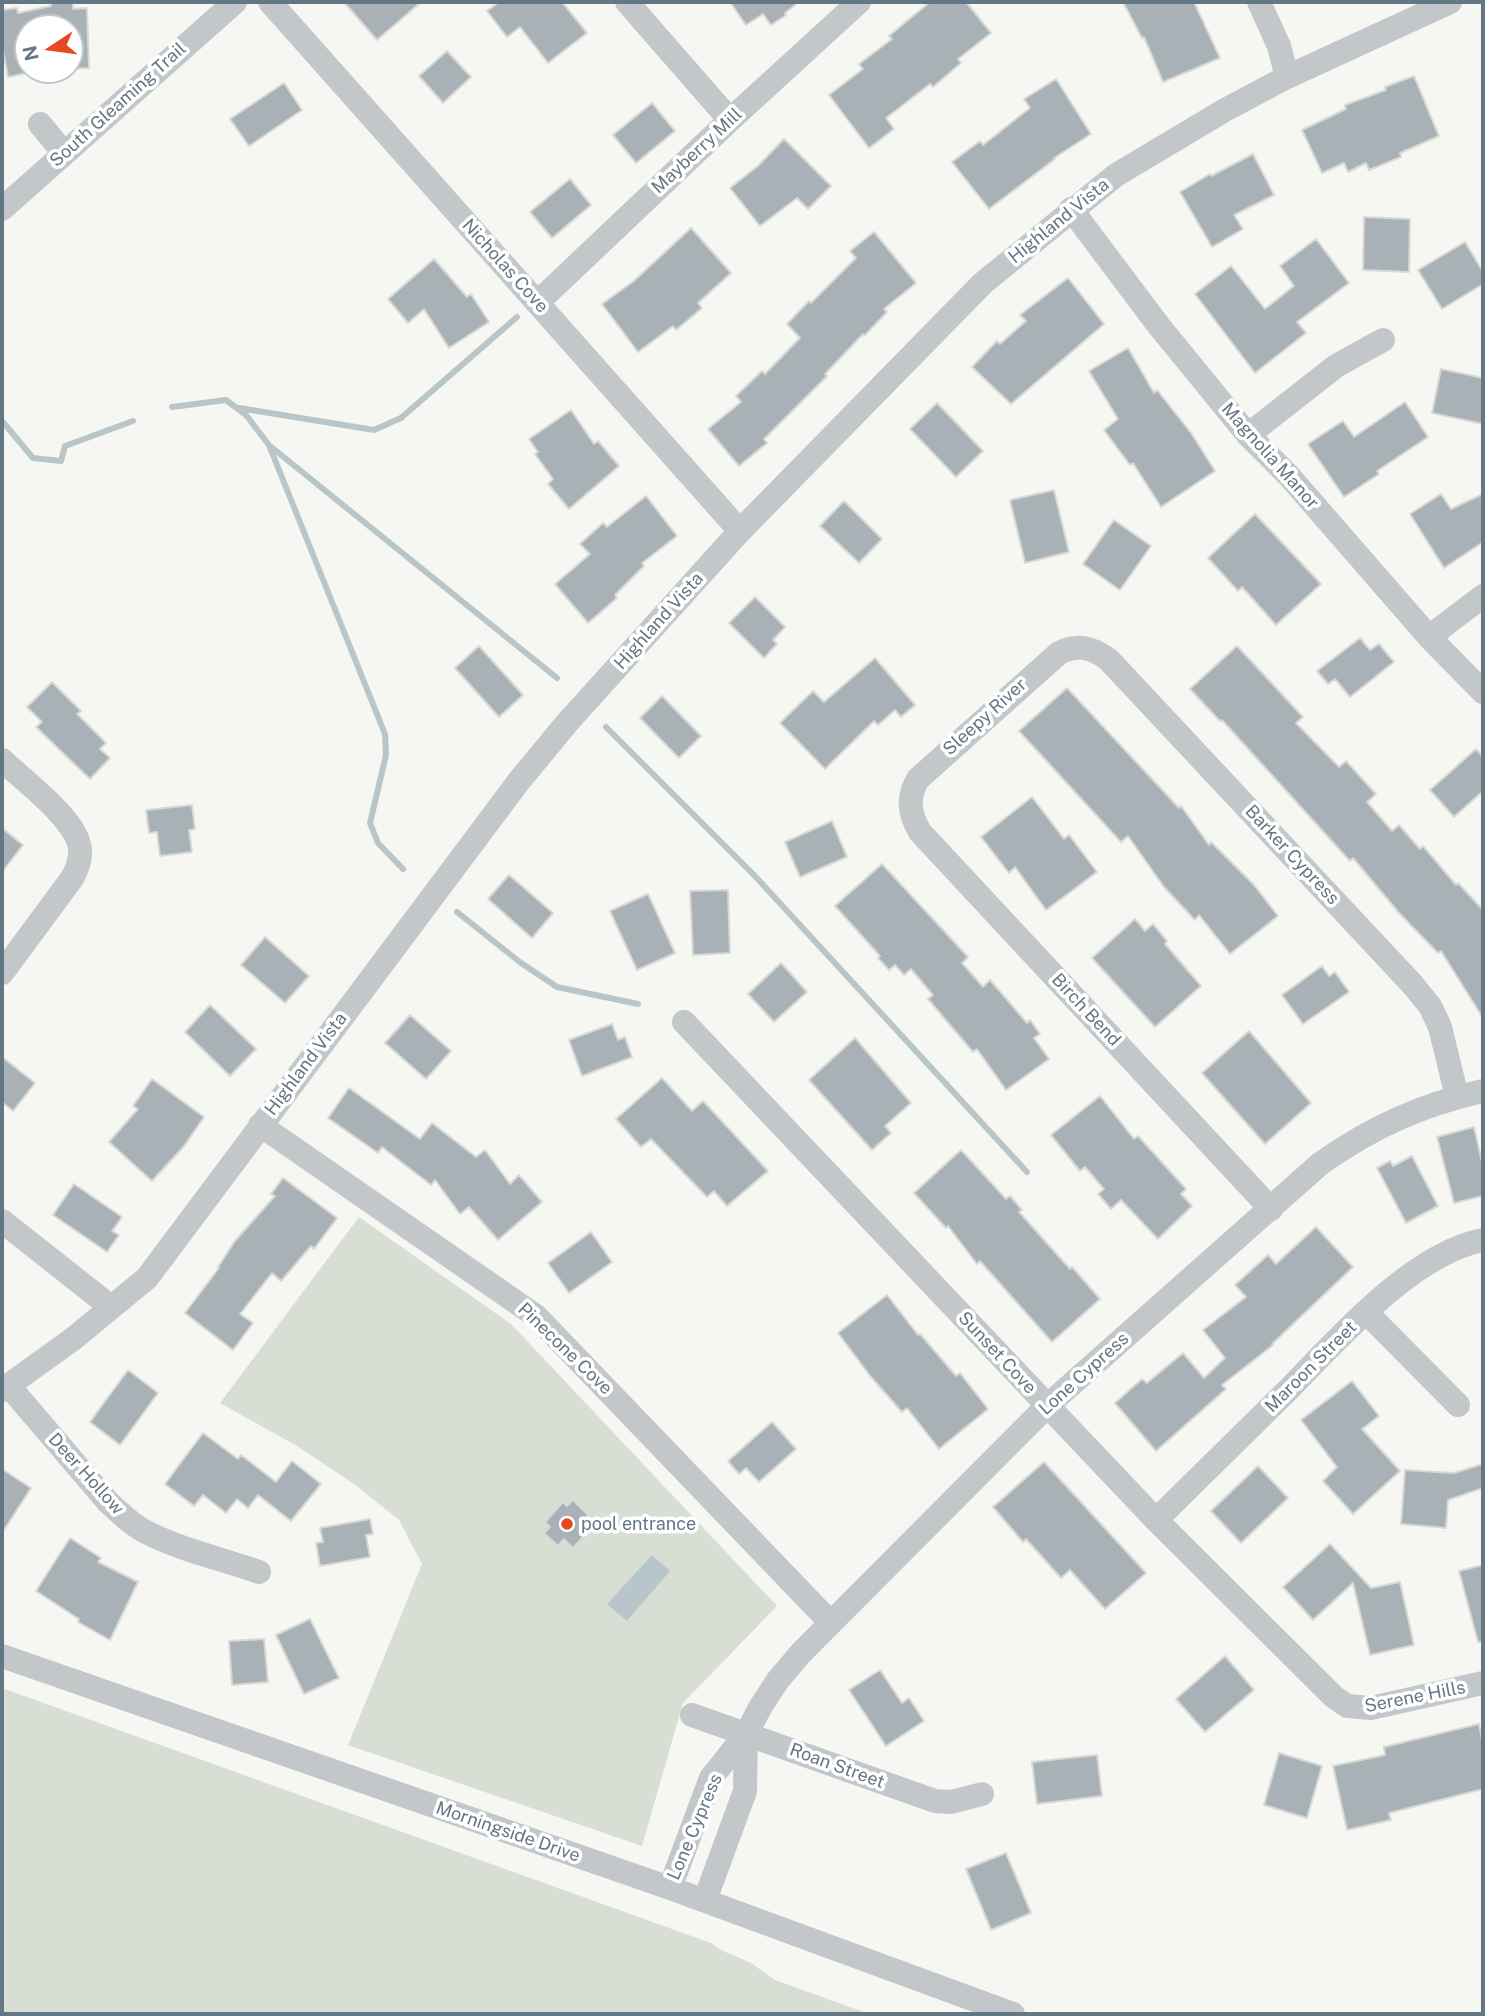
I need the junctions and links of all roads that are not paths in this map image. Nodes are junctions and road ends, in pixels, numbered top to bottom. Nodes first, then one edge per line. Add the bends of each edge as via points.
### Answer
1 (235, 2) edge
2 (270, 2) edge
3 (627, 2) edge
4 (859, 2) edge
5 (1259, 2) edge
6 (1450, 2) edge
7 (1287, 77) junction
8 (730, 120) junction
9 (40, 124) dead end
10 (64, 153) junction
11 (2, 209) edge
12 (1071, 209) junction
13 (537, 303) junction
14 (1383, 341) dead end
15 (1248, 435) junction
16 (740, 531) junction
17 (1483, 596) edge
18 (1429, 637) junction
19 (1080, 647) joint
20 (1483, 692) edge
21 (2, 761) edge
22 (910, 805) joint
23 (2, 973) edge
24 (684, 1023) dead end
25 (1483, 1091) edge
26 (1457, 1097) junction
27 (260, 1125) junction
28 (1271, 1209) junction
29 (2, 1221) edge
30 (1483, 1240) edge
31 (111, 1307) junction
32 (1366, 1312) junction
33 (5, 1387) edge
34 (1458, 1405) dead end
35 (1047, 1406) junction
36 (1156, 1520) junction
37 (259, 1572) dead end
38 (830, 1622) junction
39 (2, 1656) edge
40 (1483, 1684) edge
41 (1347, 1706) joint
42 (692, 1716) dead end
43 (746, 1734) junction
44 (982, 1794) dead end
45 (670, 1888) junction
46 (705, 1900) junction
47 (980, 2008) edge
48 (1013, 2014) edge

1 - 10 street, South Gleaming Trail
2 - 13 street, Nicholas Cove
3 - 8 street
4 - 8 street, Mayberry Mill
5 - 7 street
6 - 7 street, Highland Vista
7 - 12 street, Highland Vista via 1116,175
8 - 13 street, Mayberry Mill
9 - 10 street
10 - 11 street, South Gleaming Trail
12 - 15 street, Magnolia Manor
12 - 16 street, Highland Vista via 983,282
13 - 16 street, Nicholas Cove
14 - 15 street via 1336,366
15 - 18 street, Magnolia Manor
16 - 27 street, Highland Vista via 519,781
17 - 18 street
18 - 20 street, Magnolia Manor
19 - 22 street, Sleepy River via 1050,658 918,779
19 - 26 street, Barker Cypress via 1109,660 1413,985 1440,1027
21 - 23 street via 65,820 80,848 73,877
22 - 28 street, Birch Bend via 920,832
24 - 35 street, Sunset Cove
25 - 26 street, Lone Cypress
26 - 28 street, Lone Cypress via 1394,1119 1343,1147
27 - 31 street, Highland Vista via 147,1278
27 - 38 street, Pinecone Cove via 536,1316
28 - 35 street, Lone Cypress
29 - 31 street
30 - 32 street, Maroon Street via 1428,1262
31 - 33 street, Highland Vista
32 - 34 street
32 - 36 street, Maroon Street
33 - 37 street, Deer Hollow via 127,1519 145,1532
35 - 36 street, Sunset Cove
35 - 38 street, Lone Cypress
36 - 41 street, Sunset Cove
38 - 43 street, Lone Cypress via 778,1680
39 - 45 street, Morningside Drive
40 - 41 street, Serene Hills via 1384,1706
42 - 43 street, Roan Street
43 - 44 street, Roan Street via 935,1801
43 - 45 street, Lone Cypress via 711,1778
43 - 46 street, Lone Cypress via 745,1790
45 - 46 street, Morningside Drive
46 - 47 street, Morningside Drive
47 - 48 street, Morningside Drive

